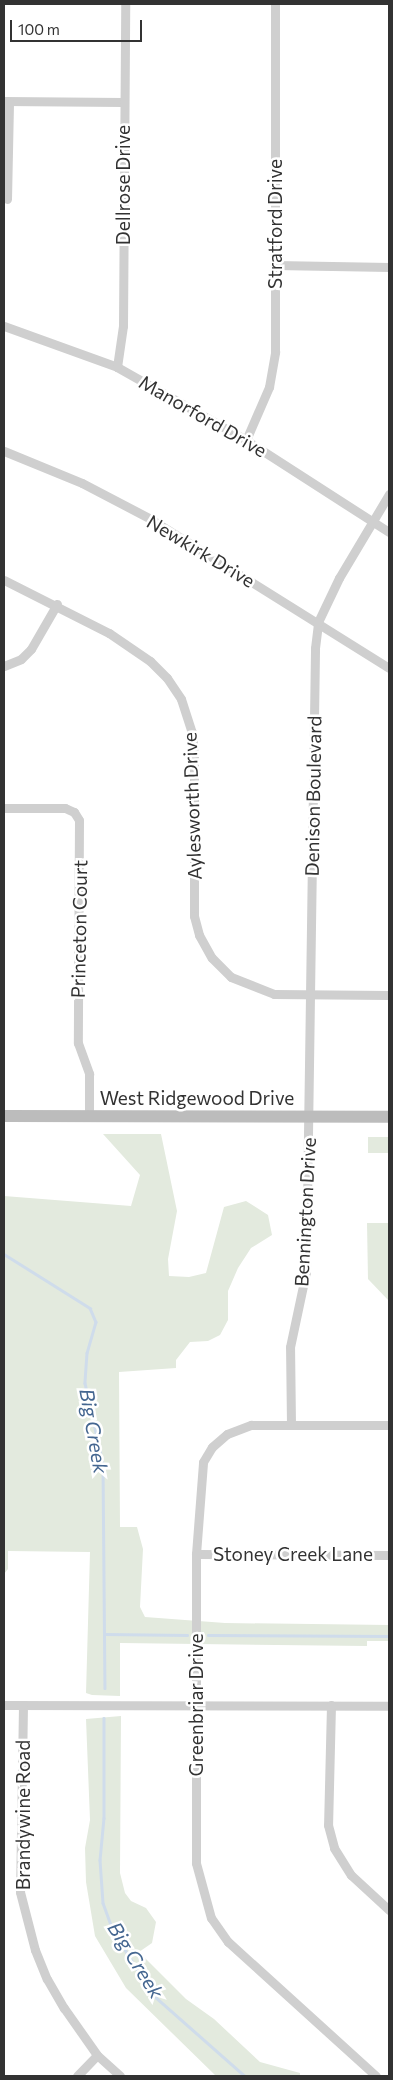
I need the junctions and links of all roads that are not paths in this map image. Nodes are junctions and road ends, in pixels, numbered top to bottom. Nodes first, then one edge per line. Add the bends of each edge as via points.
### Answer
1 (125, 4) edge
2 (275, 4) edge
3 (6, 102) edge
4 (123, 102) junction
5 (7, 199) dead end
6 (275, 265) junction
7 (389, 267) edge
8 (4, 326) edge
9 (117, 367) junction
10 (246, 440) junction
11 (4, 451) edge
12 (389, 494) edge
13 (372, 521) junction
14 (389, 532) edge
15 (4, 580) edge
16 (57, 604) junction
17 (318, 622) junction
18 (4, 666) edge
19 (389, 668) edge
20 (4, 808) edge
21 (389, 995) edge
22 (310, 996) junction
23 (4, 1116) edge
24 (89, 1116) junction
25 (309, 1117) junction
26 (389, 1117) edge
27 (291, 1425) junction
28 (389, 1425) edge
29 (196, 1554) junction
30 (389, 1555) edge
31 (4, 1704) edge
32 (24, 1705) junction
33 (196, 1705) junction
34 (331, 1705) junction
35 (389, 1706) edge
36 (389, 1910) edge
37 (96, 2055) junction
38 (77, 2076) edge
39 (120, 2076) edge
40 (376, 2076) edge

1 - 4 street, Dellrose Drive
2 - 6 street, Stratford Drive
3 - 4 street
3 - 5 street
4 - 9 street, Dellrose Drive via 123,326
6 - 7 street
6 - 10 street, Stratford Drive via 272,370 269,387
8 - 9 street, Manorford Drive
9 - 10 street, Manorford Drive
10 - 13 street, Manorford Drive
11 - 17 street, Newkirk Drive via 82,484 149,518
12 - 13 street, Denison Boulevard
13 - 14 street, Manorford Drive
13 - 17 street, Denison Boulevard
15 - 16 street, Aylesworth Drive
16 - 18 street via 31,649 21,659
16 - 22 street, Aylesworth Drive via 150,661 181,699 192,732 194,753 194,916 199,935 212,958 231,977 250,987 274,994
17 - 19 street, Newkirk Drive
17 - 22 street, Denison Boulevard
20 - 24 street, Princeton Court via 65,808 79,818 78,1043 89,1074
21 - 22 street, Aylesworth Drive
22 - 25 street, Denison Boulevard
23 - 24 main road, West Ridgewood Drive
24 - 25 main road, West Ridgewood Drive
25 - 26 main road, West Ridgewood Drive
25 - 27 street, Bennington Drive via 306,1272 290,1347
27 - 28 street, Greenbriar Drive
27 - 29 street, Greenbriar Drive via 251,1425 227,1434 212,1446 203,1462 199,1481
29 - 30 street, Stoney Creek Lane
29 - 33 street, Greenbriar Drive
31 - 32 street
32 - 33 street
32 - 37 street, Brandywine Road via 20,1892 35,1950 47,1979
33 - 34 street
33 - 40 street, Greenbriar Drive via 196,1863 211,1918 228,1942
34 - 35 street
34 - 36 street via 328,1825 334,1848 351,1874
37 - 38 street
37 - 39 street, Brandywine Road

